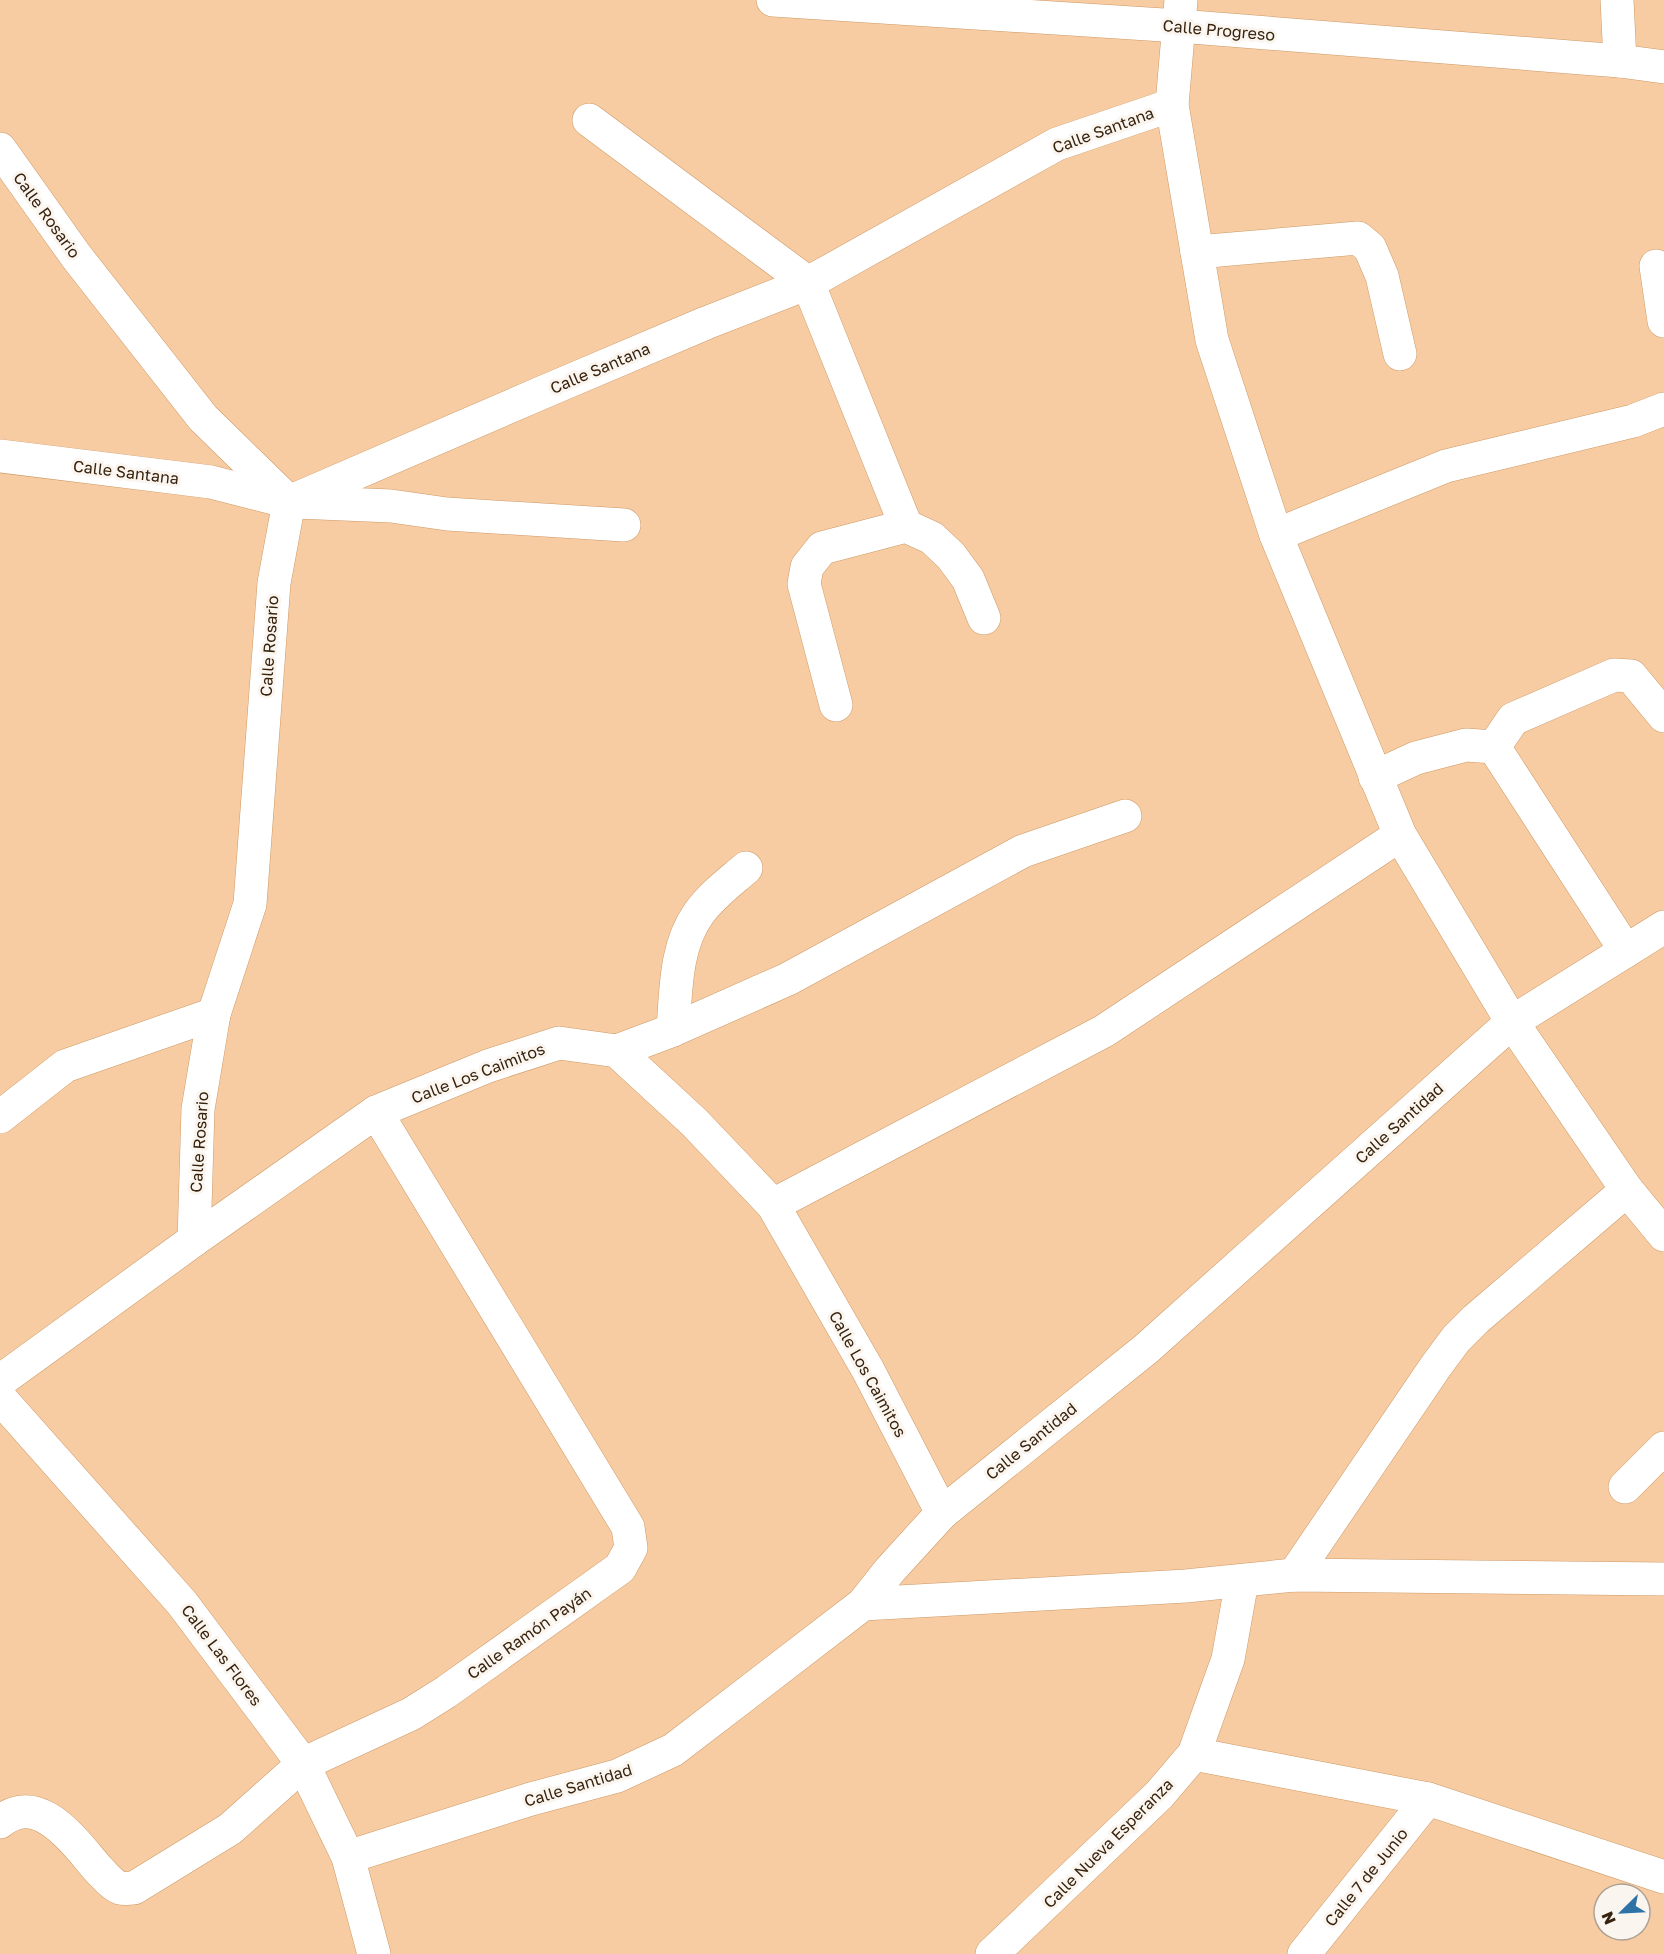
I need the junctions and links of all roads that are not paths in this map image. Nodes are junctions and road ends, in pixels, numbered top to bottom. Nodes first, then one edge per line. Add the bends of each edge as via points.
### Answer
1 (773, 0) edge
2 (1617, 0) edge
3 (1180, 13) edge
4 (1620, 61) junction
5 (1664, 67) edge
6 (1172, 105) junction
7 (589, 120) dead end
8 (0, 149) edge
9 (1197, 252) junction
10 (1656, 266) dead end
11 (808, 283) junction
12 (1664, 321) edge
13 (1400, 354) dead end
14 (1664, 409) edge
15 (0, 456) edge
16 (289, 502) junction
17 (624, 525) dead end
18 (906, 526) junction
19 (1276, 535) junction
20 (984, 618) dead end
21 (836, 705) dead end
22 (1664, 716) edge
23 (1494, 747) junction
24 (1375, 777) junction
25 (1125, 816) dead end
26 (1400, 835) junction
27 (747, 868) dead end
28 (1664, 927) edge
29 (1626, 951) junction
30 (214, 1014) junction
31 (1512, 1022) junction
32 (673, 1030) junction
33 (617, 1051) junction
34 (376, 1112) junction
35 (0, 1117) edge
36 (773, 1205) junction
37 (1650, 1209) edge
38 (194, 1240) junction
39 (0, 1381) edge
40 (0, 1398) edge
41 (1664, 1448) edge
42 (1625, 1486) dead end
43 (942, 1513) junction
44 (1294, 1575) junction
45 (1664, 1579) edge
46 (1242, 1581) junction
47 (863, 1604) junction
48 (1194, 1754) junction
49 (303, 1764) junction
50 (1428, 1799) junction
51 (0, 1822) edge
52 (348, 1857) junction
53 (1664, 1877) edge
54 (374, 1954) edge
55 (992, 1954) edge
56 (1304, 1954) edge

1 - 3 street, Calle Progreso
2 - 4 street
3 - 4 street, Calle Progreso
3 - 6 street
4 - 5 street, Calle Progreso
6 - 9 street
6 - 11 street, Calle Santana via 1057,144
7 - 11 street
8 - 16 street, Calle Rosario via 76,256 203,418
9 - 13 street via 1358,238 1370,248 1382,276
9 - 19 street via 1212,340
10 - 12 street
11 - 16 street, Calle Santana
11 - 18 street
14 - 19 street via 1633,422 1446,466
15 - 16 street, Calle Santana via 211,482
16 - 17 street
16 - 30 street, Calle Rosario via 274,583 250,904
18 - 20 street via 932,538 951,556 968,579
18 - 21 street via 822,548 807,567 804,584
19 - 24 street
22 - 23 street via 1631,676 1614,675 1514,719
23 - 24 street via 1466,745 1416,758
23 - 29 street
24 - 26 street
25 - 32 street via 1023,851 788,979
26 - 31 street
26 - 36 street via 1104,1031
27 - 32 street via 719,890 698,914 678,962
28 - 29 street, Calle Santidad
29 - 31 street, Calle Santidad
30 - 35 street via 65,1066
30 - 38 street, Calle Rosario via 198,1109
31 - 37 street
31 - 43 street, Calle Santidad via 1146,1348
32 - 33 street
33 - 34 street, Calle Los Caimitos via 559,1043 488,1066
33 - 36 street, Calle Los Caimitos via 694,1122
34 - 38 street, Calle Los Caimitos
34 - 49 street, Calle Ramón Payán via 628,1527 631,1548 620,1568 446,1692 411,1713
36 - 43 street, Calle Los Caimitos via 868,1370
37 - 44 street via 1476,1319 1456,1339
38 - 39 street, Calle Los Caimitos
40 - 49 street, Calle Las Flores via 183,1603
41 - 42 street
43 - 47 street, Calle Santidad
44 - 45 street
44 - 46 street
46 - 47 street
46 - 48 street, Calle Nueva Esperanza via 1228,1659
47 - 52 street, Calle Santidad via 673,1750 616,1776
48 - 50 street
48 - 55 street, Calle Nueva Esperanza via 1159,1795
49 - 51 street, Calle Ramón Payán via 230,1829 134,1888 121,1888 109,1880 53,1821 38,1812 22,1810
49 - 52 street, Calle Las Flores
50 - 53 street
50 - 56 street, Calle 7 de Junio
52 - 54 street, Calle Las Flores

